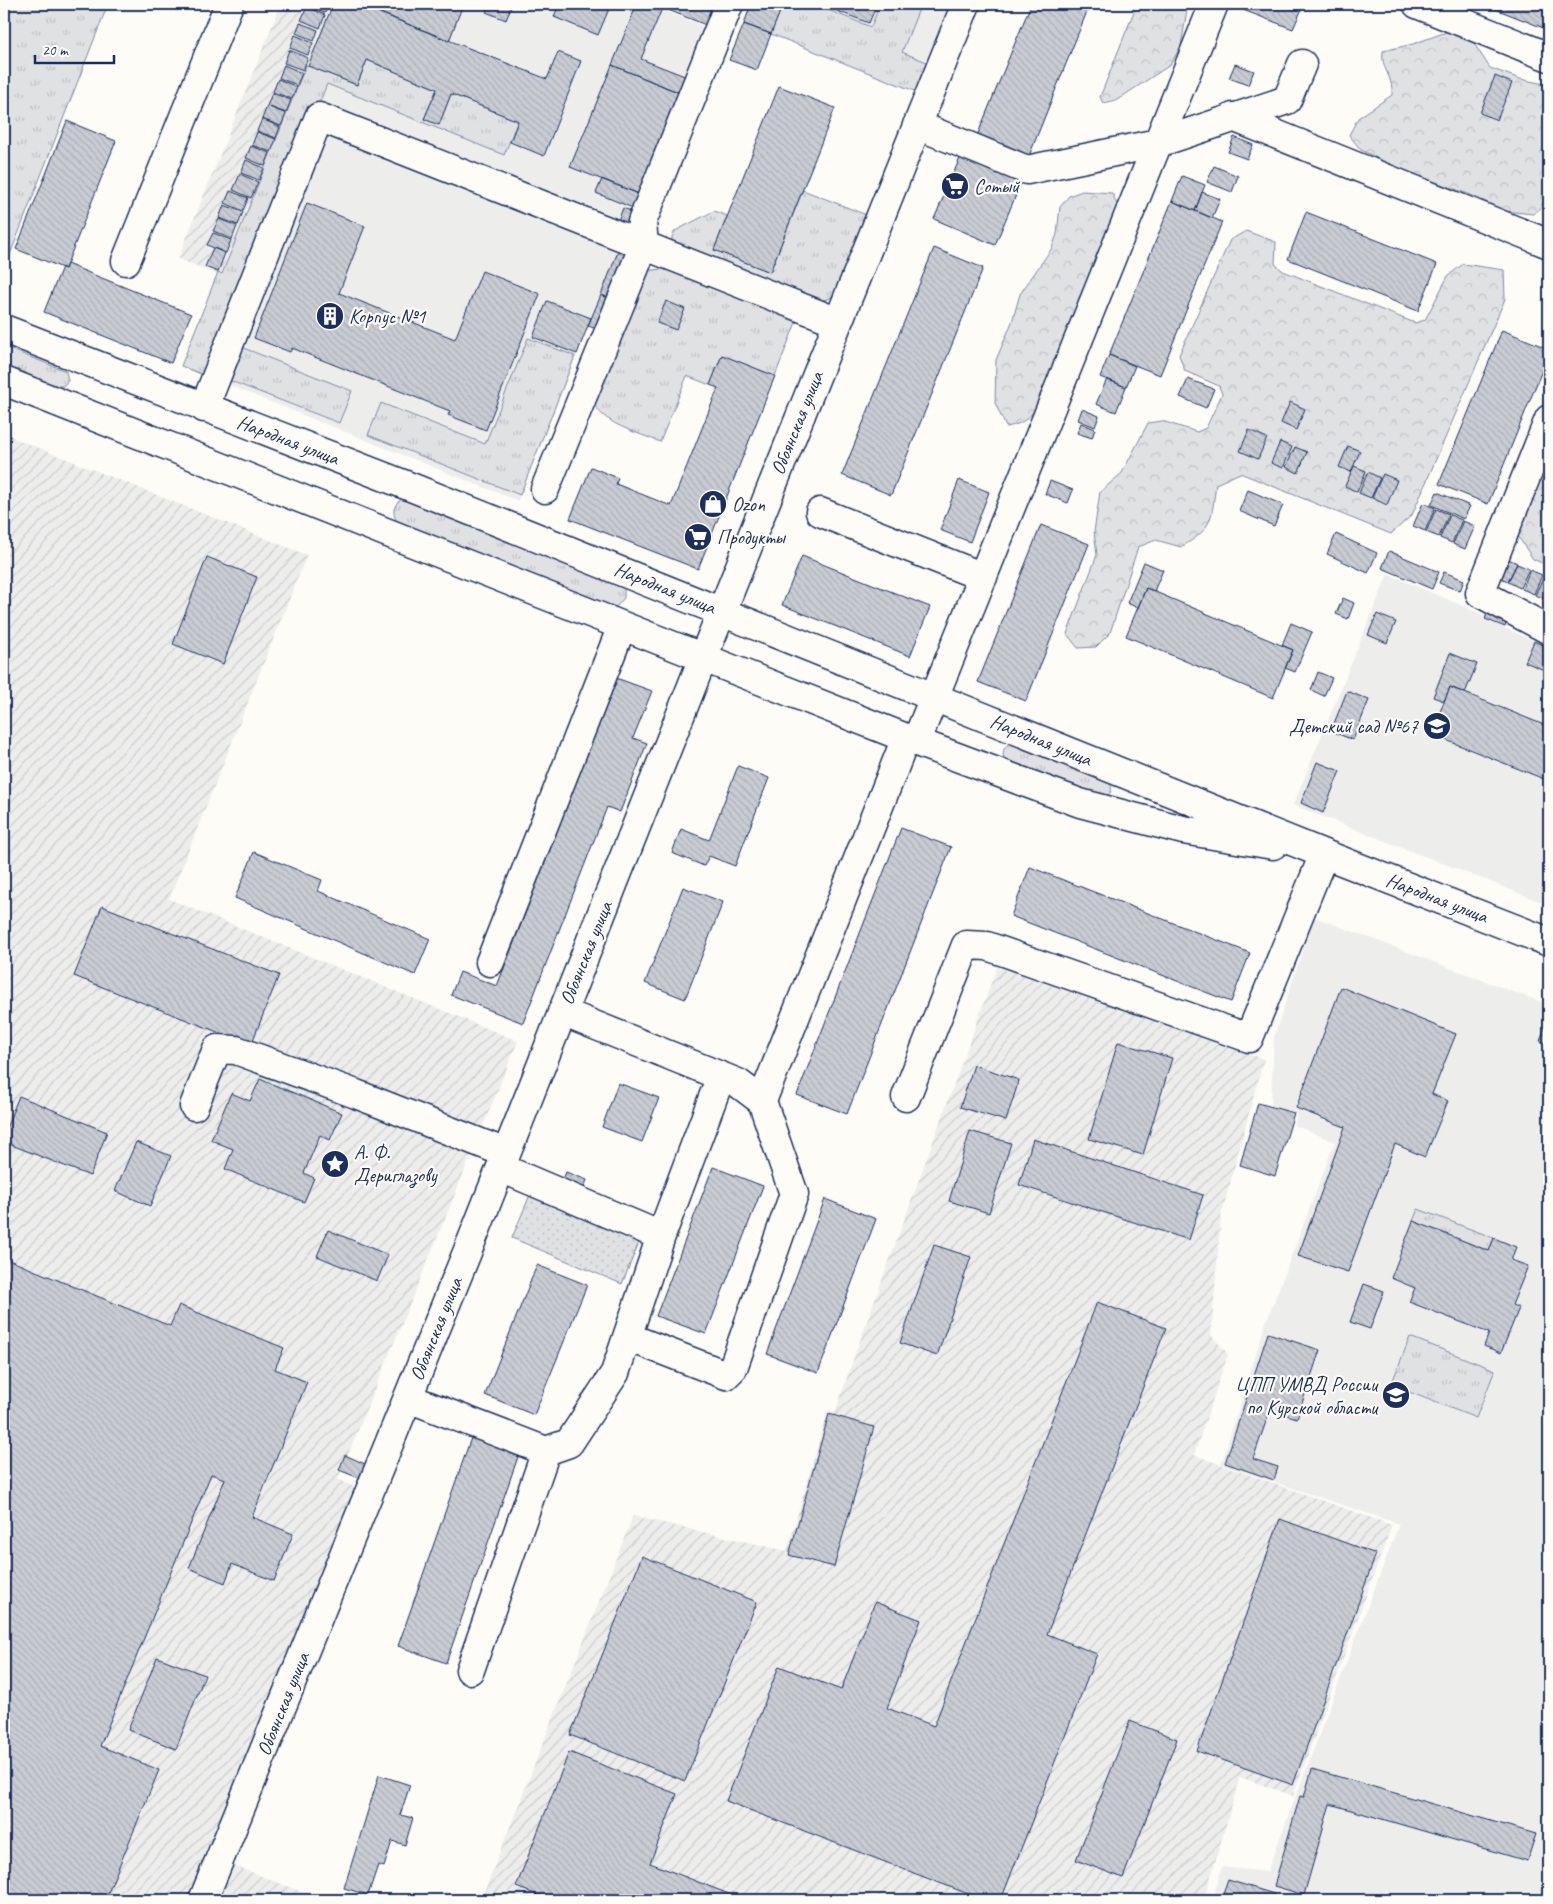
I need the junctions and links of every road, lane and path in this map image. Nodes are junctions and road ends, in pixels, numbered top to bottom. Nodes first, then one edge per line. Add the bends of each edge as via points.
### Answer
1 (229, 4) edge
2 (730, 4) edge
3 (966, 4) edge
4 (1214, 4) edge
5 (1417, 4) edge
6 (1549, 57) edge
7 (1302, 64) dead end
8 (1233, 117) junction
9 (917, 125) junction
10 (1158, 143) junction
11 (1549, 244) edge
12 (644, 245) junction
13 (126, 261) dead end
14 (838, 322) junction
15 (4, 329) edge
16 (4, 381) edge
17 (204, 408) junction
18 (1549, 419) edge
19 (545, 489) dead end
20 (820, 512) dead end
21 (983, 577) junction
22 (722, 611) junction
23 (622, 626) junction
24 (1549, 630) edge
25 (703, 658) junction
26 (935, 697) junction
27 (911, 740) junction
28 (1324, 854) junction
29 (1549, 942) edge
30 (490, 962) dead end
31 (562, 1012) junction
32 (721, 1076) junction
33 (906, 1097) dead end
34 (762, 1101) junction
35 (194, 1106) dead end
36 (503, 1160) junction
37 (661, 1236) junction
38 (628, 1337) junction
39 (408, 1398) junction
40 (546, 1451) junction
41 (470, 1670) dead end
42 (203, 1900) edge

1 - 13 street
2 - 12 street via 642,222
3 - 9 street, Обоянская улица
4 - 10 street
5 - 6 street
7 - 8 street via 1287,100
8 - 10 street
8 - 11 street
9 - 10 street via 1028,170
9 - 14 street, Обоянская улица
10 - 21 street
12 - 14 street
12 - 17 street via 319,117
12 - 19 street
14 - 22 street, Обоянская улица
15 - 17 street, Народная улица
16 - 23 street, Народная улица
17 - 22 street, Народная улица
18 - 24 street via 1480,593
20 - 21 street
21 - 26 street
22 - 25 street, Обоянская улица
22 - 26 street, Народная улица
23 - 25 street, Народная улица
23 - 30 street
25 - 27 street, Народная улица
25 - 31 street, Обоянская улица
26 - 27 street
26 - 28 street, Народная улица
27 - 28 street, Народная улица via 1080,803 1183,830
27 - 34 street
28 - 29 street, Народная улица
28 - 33 street via 1249,1038 988,946 966,945
31 - 32 street
31 - 36 street, Обоянская улица
32 - 34 street via 738,1083
32 - 37 street
34 - 38 street via 794,1194 733,1368 726,1375
35 - 36 street via 218,1049 236,1050 356,1094
36 - 37 street
36 - 39 street, Обоянская улица
37 - 38 street
38 - 40 street via 615,1374 569,1443
39 - 40 street
39 - 42 street, Обоянская улица
40 - 41 street

